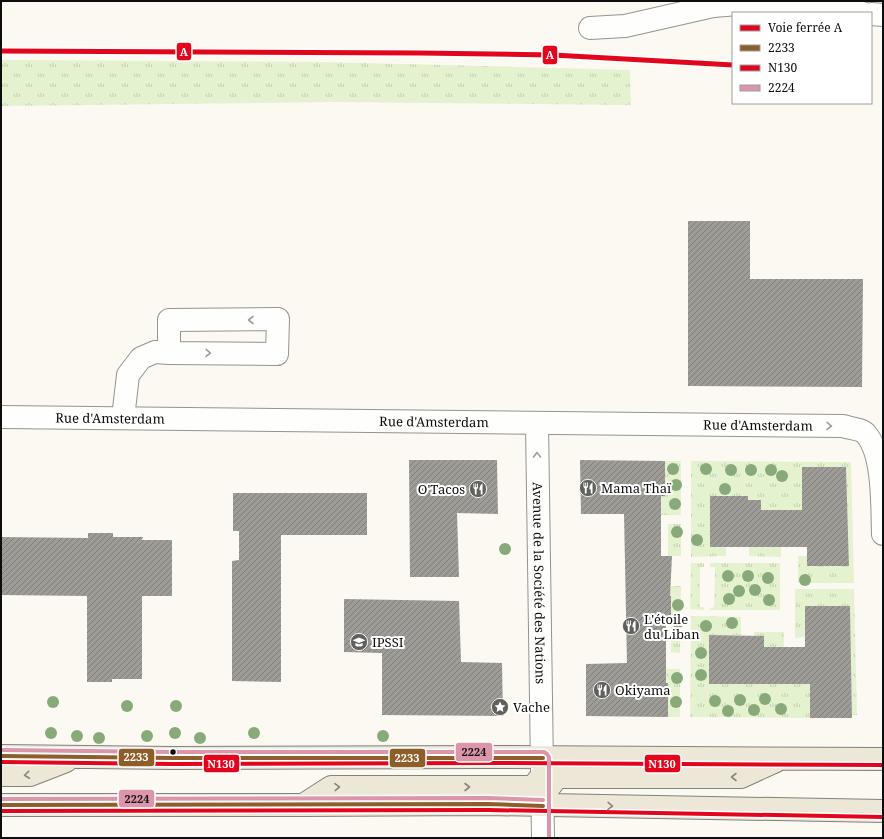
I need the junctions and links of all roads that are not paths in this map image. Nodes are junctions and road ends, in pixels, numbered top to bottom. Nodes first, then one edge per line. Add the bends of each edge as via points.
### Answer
1 (716, 4) edge
2 (853, 12) edge
3 (872, 14) edge
4 (883, 15) edge
5 (590, 28) dead end
6 (169, 352) junction
7 (1, 417) edge
8 (123, 418) junction
9 (537, 423) junction
10 (883, 534) edge
11 (1, 756) edge
12 (77, 757) junction
13 (782, 758) junction
14 (883, 759) edge
15 (543, 766) junction
16 (1, 776) edge
17 (543, 801) junction
18 (1, 805) edge
19 (303, 805) junction
20 (883, 811) edge
21 (543, 838) edge

1 - 2 street via 765,2
1 - 5 street via 625,26
3 - 4 street
6 -> 6 street via 277,354 278,319 169,320
6 - 8 street via 155,352 141,358 128,375
7 - 8 street, Rue d'Amsterdam
8 - 9 street, Rue d'Amsterdam
9 -> 10 street, Rue d'Amsterdam via 843,426 865,432 876,448 882,466
15 -> 9 street, Avenue de la Société des Nations
11 - 12 main road
12 - 15 main road
12 -> 16 main road via 30,775
13 - 14 main road
13 - 15 main road
13 -> 17 main road via 742,778 557,777
15 - 17 street, Avenue de la Société des Nations
19 -> 15 main road via 331,787 533,787
17 - 19 main road via 488,804
17 -> 20 main road via 597,805
17 - 21 street, Avenue de la Société des Nations
18 - 19 main road

